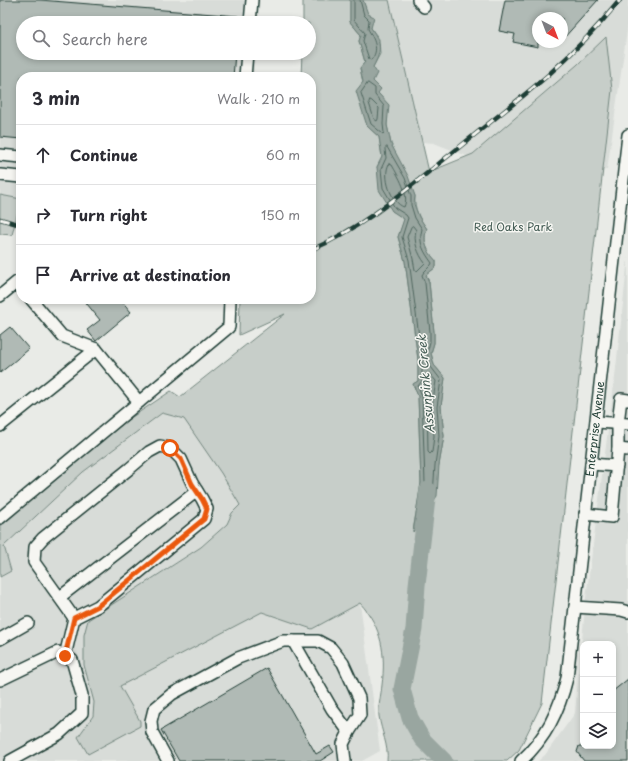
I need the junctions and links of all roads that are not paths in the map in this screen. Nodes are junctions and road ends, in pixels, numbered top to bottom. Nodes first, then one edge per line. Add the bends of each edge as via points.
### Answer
1 (252, 0) edge
2 (251, 16) edge
3 (246, 60) edge
4 (245, 72) edge
5 (628, 135) edge
6 (0, 155) edge
7 (16, 157) edge
8 (0, 175) edge
9 (16, 177) edge
10 (16, 283) edge
11 (0, 296) edge
12 (35, 304) edge
13 (230, 304) edge
14 (96, 349) junction
15 (628, 400) edge
16 (139, 402) junction
17 (596, 422) junction
18 (623, 424) edge
19 (0, 426) edge
20 (623, 450) edge
21 (591, 464) junction
22 (617, 466) junction
23 (197, 491) junction
24 (585, 514) junction
25 (0, 518) edge
26 (60, 597) junction
27 (575, 607) junction
28 (628, 612) edge
29 (74, 618) junction
30 (28, 623) dead end
31 (0, 639) edge
32 (293, 641) junction
33 (65, 656) junction
34 (0, 680) edge
35 (349, 732) junction
36 (525, 760) edge
37 (10, 761) edge
38 (168, 761) edge
39 (345, 761) edge

1 - 2 street
3 - 4 street
5 - 17 street, Enterprise Avenue
6 - 7 street
8 - 9 street
10 - 11 street
12 - 14 street via 62,336
13 - 16 street via 229,327
14 - 16 street
14 - 19 street
15 - 18 street via 621,399
16 - 25 street
17 - 18 street
17 - 21 street, Enterprise Avenue
18 - 20 street
20 - 22 street
21 - 22 street
21 - 24 street, Enterprise Avenue
22 - 24 street via 612,517
23 - 26 street
23 - 26 street via 181,459 170,448 160,446 149,452 42,538 35,547 34,562
23 - 29 street via 207,509 204,519 98,606
24 - 27 street, Enterprise Avenue
26 - 29 street
27 - 28 street
27 - 36 street, Enterprise Avenue via 563,694 551,721
29 - 33 street
30 - 31 street
32 - 35 street via 332,709
32 - 35 street via 318,641 331,648 343,663 359,698 360,716
32 - 38 street via 283,641 238,658 172,694 154,709 152,732
33 - 34 street via 58,652
33 - 37 street via 72,660 82,695 82,714 59,734
35 - 39 street via 343,744

